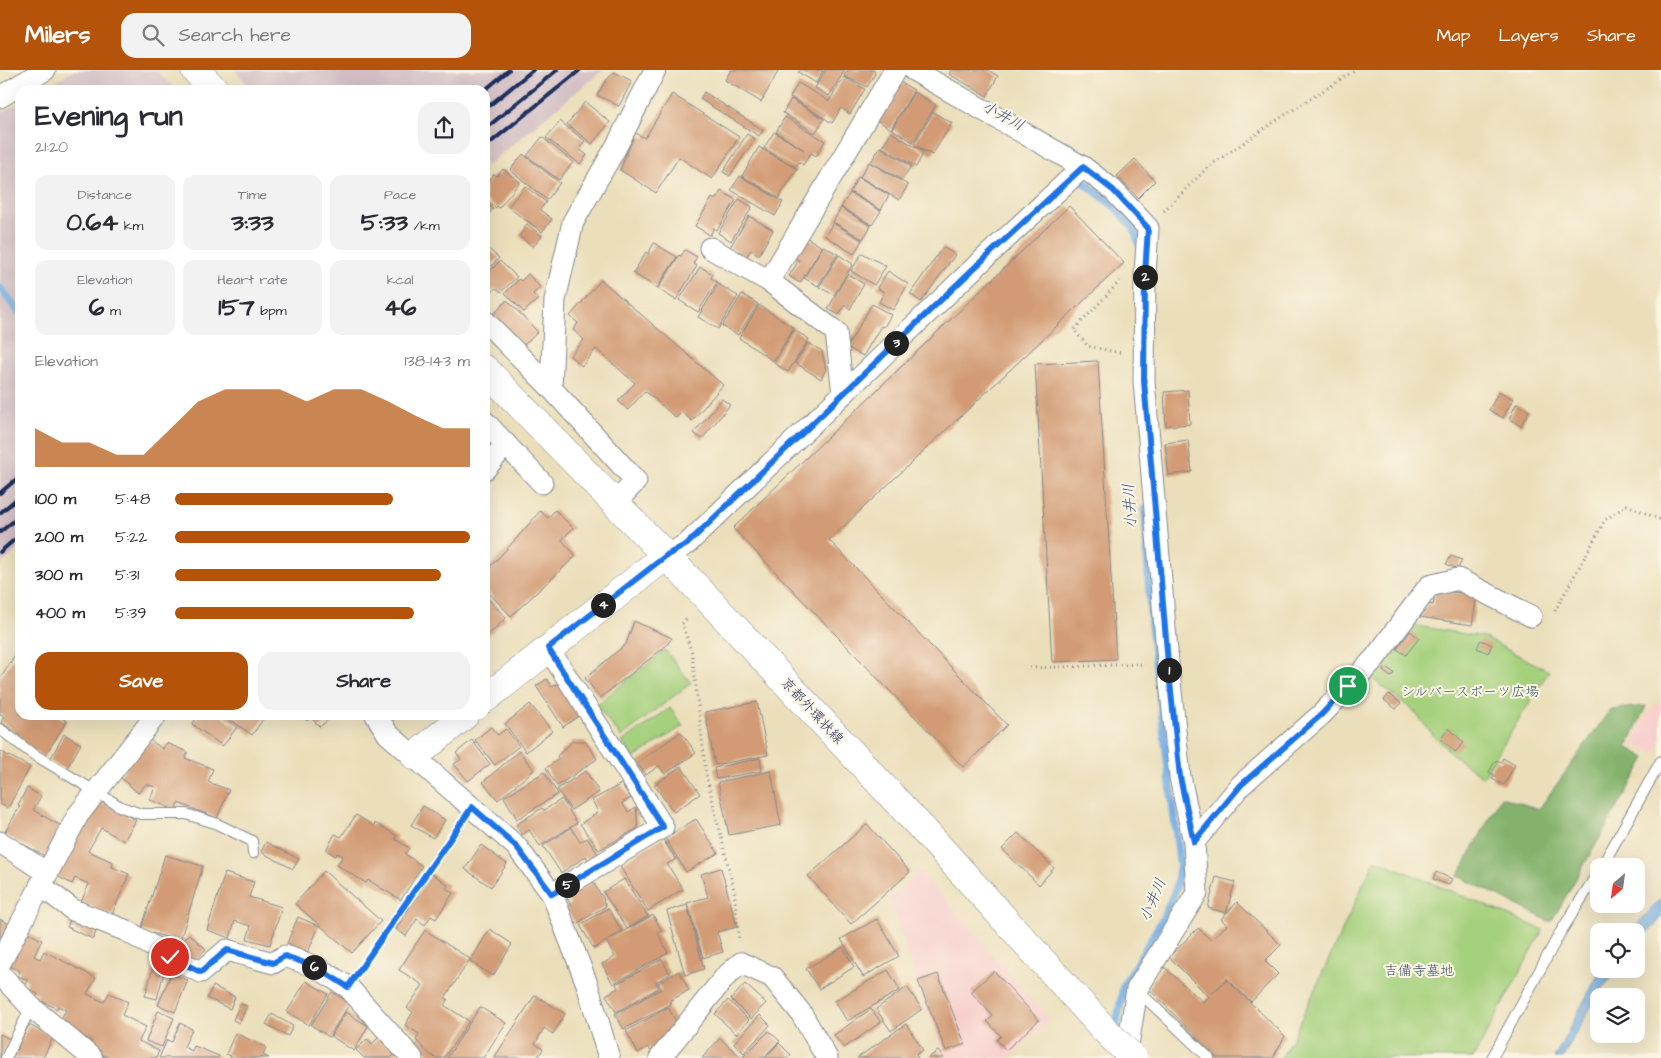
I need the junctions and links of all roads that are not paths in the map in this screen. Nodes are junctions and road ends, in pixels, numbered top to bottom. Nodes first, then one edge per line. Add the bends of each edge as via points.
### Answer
1 (44, 70) edge
2 (195, 70) edge
3 (654, 70) edge
4 (895, 70) edge
5 (913, 70) edge
6 (20, 85) edge
7 (210, 85) edge
8 (15, 88) edge
9 (0, 97) edge
10 (1083, 167) junction
11 (710, 248) dead end
12 (769, 281) junction
13 (490, 326) edge
14 (490, 374) edge
15 (551, 388) junction
16 (843, 394) junction
17 (490, 427) edge
18 (506, 444) junction
19 (490, 463) edge
20 (542, 483) dead end
21 (615, 502) junction
22 (667, 555) junction
23 (1531, 616) road end
24 (548, 648) junction
25 (490, 695) edge
26 (152, 720) edge
27 (379, 720) edge
28 (459, 720) edge
29 (0, 729) edge
30 (415, 756) junction
31 (1661, 761) edge
32 (96, 791) junction
33 (0, 842) edge
34 (1194, 842) junction
35 (253, 852) dead end
36 (1606, 858) edge
37 (44, 879) junction
38 (1590, 885) edge
39 (552, 894) junction
40 (0, 963) edge
41 (0, 974) edge
42 (1137, 989) junction
43 (31, 1007) junction
44 (6, 1058) edge
45 (92, 1058) edge
46 (412, 1058) edge
47 (609, 1058) edge
48 (660, 1058) edge
49 (827, 1058) edge
50 (1126, 1058) edge
51 (1133, 1058) edge
52 (1209, 1058) edge
53 (1492, 1058) edge

1 - 6 street
2 - 7 main road
3 - 15 street via 616,147 573,222 555,300
4 - 12 street
5 - 10 street
8 - 9 street
10 - 16 street
10 - 34 street via 1113,190 1148,228 1144,381 1180,777
11 - 12 street
12 - 16 street via 836,332
13 - 15 street
14 - 21 main road, 京都外環状線
15 - 21 street via 636,481
16 - 22 street via 687,544
17 - 18 street
18 - 19 street
18 - 20 street
21 - 22 main road, 京都外環状線
22 - 24 main road
22 - 51 main road, 京都外環状線, bridge
23 - 34 street via 1458,579 1429,586 1375,658 1322,714 1241,785
24 - 25 main road
24 - 39 street via 663,827
26 - 32 street
27 - 30 street via 388,734
28 - 30 main road
29 - 32 lane via 30,752
30 - 39 street via 516,846
31 - 36 lane
32 - 35 lane via 120,807 141,814 186,814 215,823 252,841
32 - 37 street via 78,815
33 - 37 street
34 - 42 street via 1197,893
37 - 40 street
37 - 46 street via 73,910 127,931 201,972 227,950 273,963 285,956 316,967 348,987
38 - 53 lane via 1560,933
39 - 47 street via 586,984
41 - 43 street
42 - 50 street
42 - 52 lane
43 - 44 lane
43 - 45 street
48 - 49 street via 725,977 741,963 772,977 801,1013

